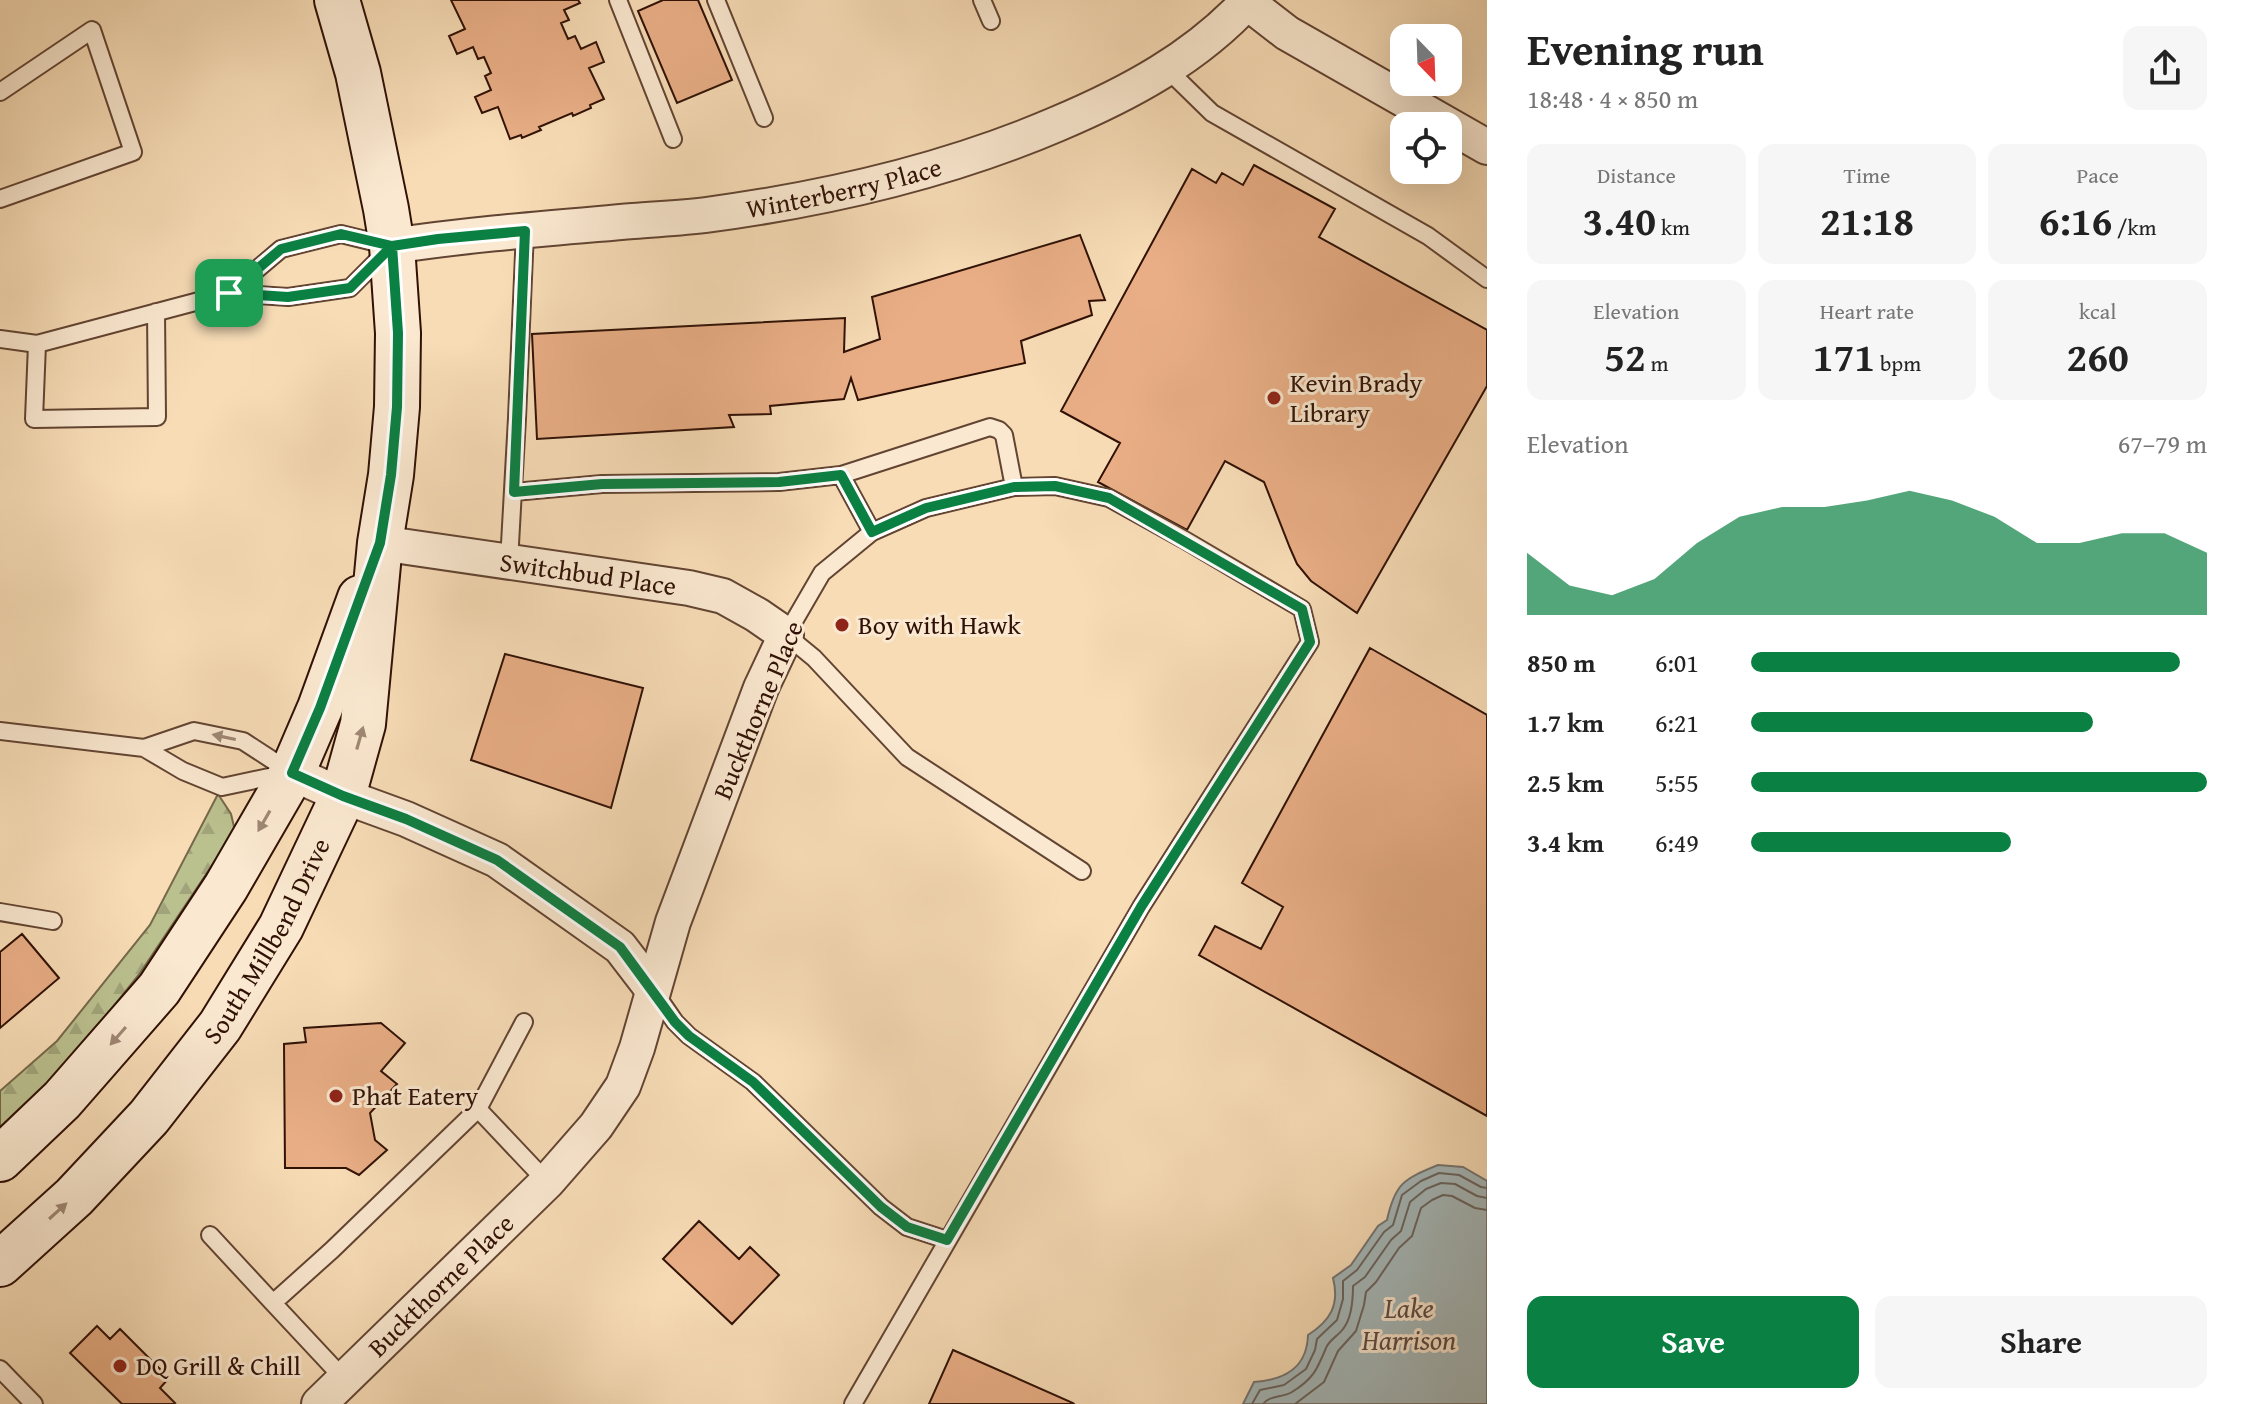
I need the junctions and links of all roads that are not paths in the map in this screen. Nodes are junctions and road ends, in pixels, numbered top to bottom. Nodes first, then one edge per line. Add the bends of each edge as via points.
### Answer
1 (337, 0) edge
2 (618, 0) edge
3 (716, 0) edge
4 (982, 0) edge
5 (1248, 1) edge
6 (991, 21) dead end
7 (1167, 69) junction
8 (0, 92) edge
9 (764, 118) dead end
10 (673, 139) dead end
11 (1487, 147) edge
12 (0, 199) edge
13 (525, 231) junction
14 (392, 246) junction
15 (1487, 279) edge
16 (229, 293) junction
17 (156, 312) junction
18 (0, 339) edge
19 (37, 344) junction
20 (841, 475) junction
21 (1014, 487) junction
22 (514, 492) junction
23 (872, 532) junction
24 (380, 543) junction
25 (509, 562) junction
26 (786, 635) junction
27 (0, 731) edge
28 (144, 748) junction
29 (292, 773) junction
30 (343, 796) junction
31 (1082, 871) dead end
32 (0, 912) edge
33 (53, 921) dead end
34 (653, 990) junction
35 (524, 1022) dead end
36 (478, 1109) junction
37 (0, 1159) edge
38 (547, 1182) junction
39 (210, 1235) dead end
40 (947, 1240) junction
41 (0, 1264) edge
42 (273, 1303) junction
43 (0, 1369) edge
44 (344, 1379) junction
45 (34, 1404) edge
46 (319, 1404) edge
47 (853, 1404) edge

1 - 14 street, South Millbend Drive via 358,73
2 - 10 lane
3 - 9 lane
4 - 6 lane
5 - 7 street, Winterberry Place
5 - 11 street via 1287,33
7 - 13 street, Winterberry Place via 1090,111 918,174 704,215
7 - 15 lane via 1212,113 1428,236
8 - 12 lane via 92,30 133,152
13 - 14 street, Winterberry Place
13 - 22 lane
14 - 16 lane via 350,288 288,297
14 - 16 lane via 341,234 281,249
14 - 24 street, South Millbend Drive via 397,407
16 - 17 lane
17 - 19 lane
17 - 19 lane via 157,417 34,419
18 - 19 lane
20 - 21 lane via 990,427 1004,435
20 - 22 lane
20 - 23 lane
21 - 23 lane, Buckthorne Place via 926,508
21 - 40 lane, Buckthorne Place via 1055,486 1109,498 1302,609 1310,642 1141,907
22 - 25 lane
23 - 26 lane, Buckthorne Place via 822,573
24 - 25 street, Switchbud Place
24 - 29 street, South Millbend Drive
30 -> 24 street, South Millbend Drive via 363,724
25 - 26 street, Switchbud Place via 723,596
26 - 31 lane via 907,757
26 - 34 street, Buckthorne Place via 673,922
27 - 28 lane
28 - 29 lane via 222,787
29 -> 28 lane via 243,741 194,731
29 - 30 street
29 -> 37 street, South Millbend Drive via 159,989 62,1100
30 - 34 street via 497,860 620,947
41 -> 30 street, South Millbend Drive via 74,1197 149,1117 220,1026 281,927
32 - 33 lane
34 - 38 street, Buckthorne Place via 623,1086
34 - 40 lane via 682,1029 753,1082 881,1207 907,1227
35 - 36 lane
36 - 38 lane
36 - 42 lane
38 - 44 street, Buckthorne Place
39 - 42 lane
40 - 47 lane, Buckthorne Place
42 - 44 lane
43 - 45 lane
44 - 46 street, Buckthorne Place

